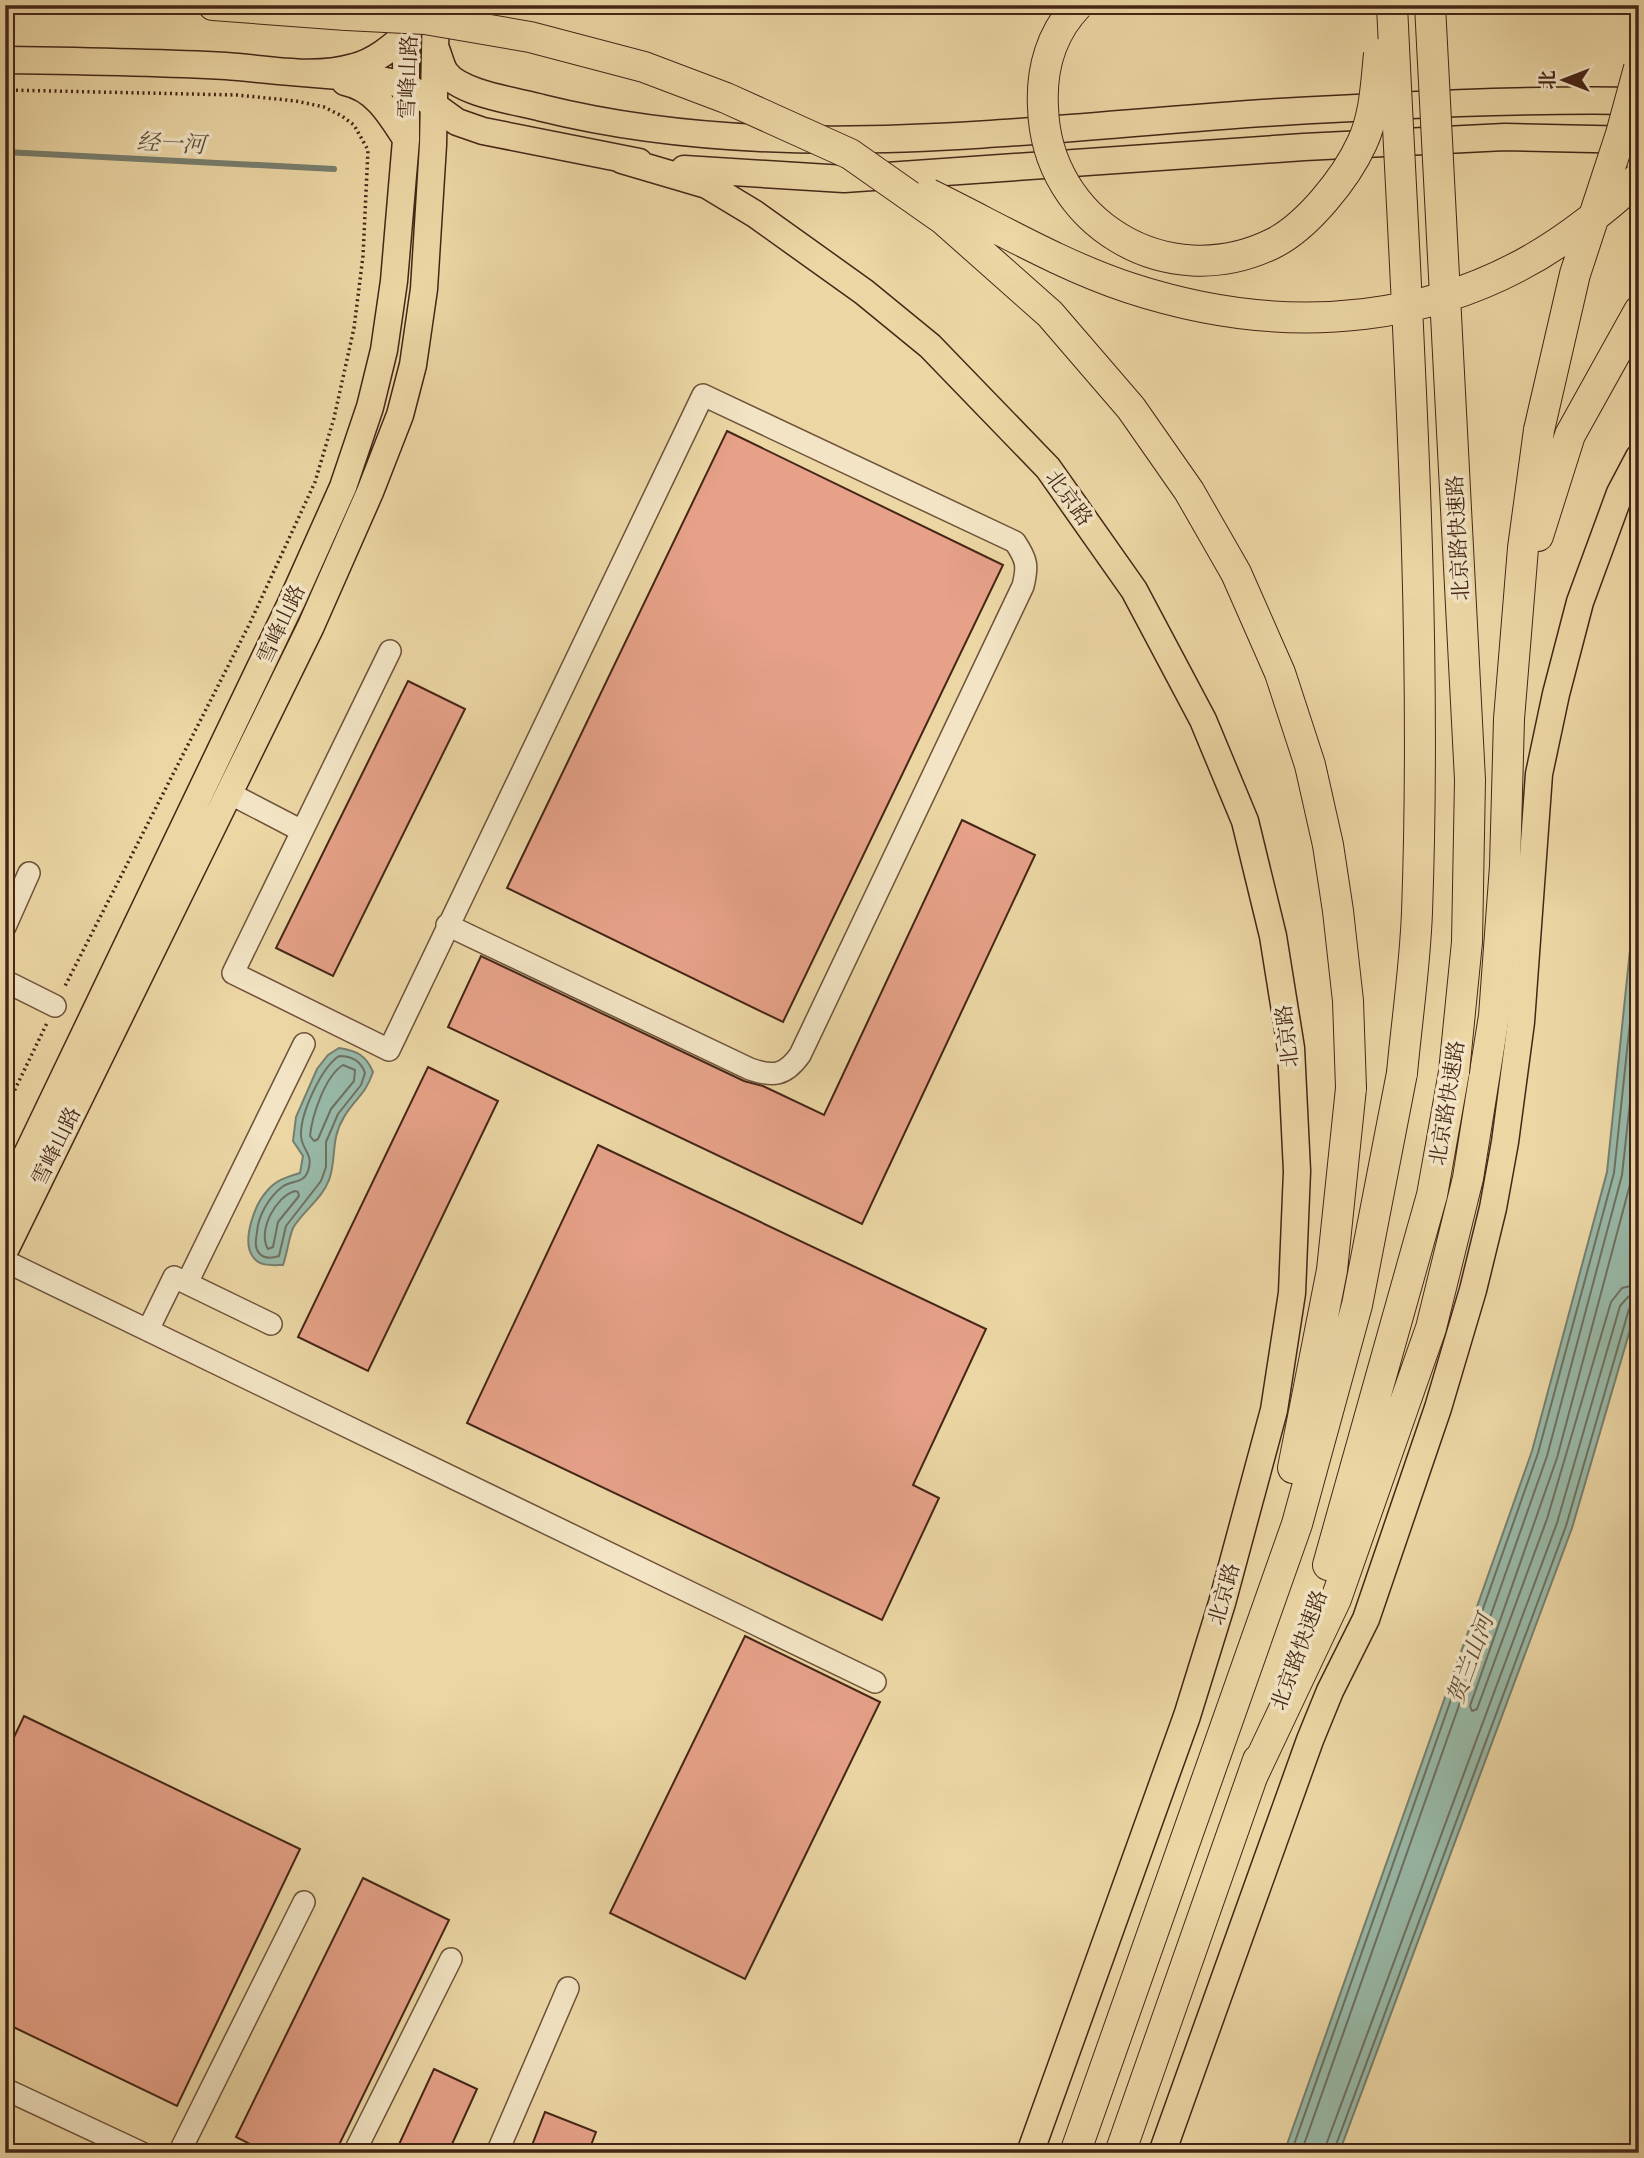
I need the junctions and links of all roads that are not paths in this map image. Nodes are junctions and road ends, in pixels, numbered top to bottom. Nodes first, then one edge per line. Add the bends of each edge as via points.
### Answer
1 (213, 5) edge
2 (411, 5) edge
3 (436, 5) edge
4 (1078, 5) edge
5 (1384, 5) edge
6 (1392, 5) edge
7 (1430, 5) edge
8 (408, 33) junction
9 (435, 45) junction
10 (5, 61) edge
11 (1639, 68) edge
12 (291, 72) junction
13 (406, 85) junction
14 (1639, 101) edge
15 (432, 106) junction
16 (406, 140) junction
17 (1639, 140) edge
18 (850, 154) junction
19 (622, 160) junction
20 (1639, 177) edge
21 (1639, 311) edge
22 (1639, 457) edge
23 (390, 651) dead end
24 (1509, 719) junction
25 (229, 793) junction
26 (302, 831) junction
27 (29, 873) dead end
28 (447, 925) junction
29 (5, 927) edge
30 (5, 981) edge
31 (55, 1006) road end
32 (304, 1044) dead end
33 (5, 1200) edge
34 (8, 1239) edge
35 (5, 1261) edge
36 (187, 1283) junction
37 (271, 1324) dead end
38 (148, 1330) junction
39 (1247, 1665) junction
40 (875, 1682) dead end
41 (1252, 1777) junction
42 (304, 1902) dead end
43 (451, 1959) dead end
44 (568, 1987) dead end
45 (5, 2089) edge
46 (142, 2153) edge
47 (179, 2153) edge
48 (354, 2153) edge
49 (497, 2153) edge
50 (1030, 2153) edge
51 (1075, 2153) edge
52 (1120, 2153) edge
53 (1162, 2153) edge

1 - 18 highway, bridge via 425,19 530,37 644,67
2 - 8 main road, 雪峰山路
3 - 9 main road, 雪峰山路
4 - 5 highway, bridge via 1050,50 1042,84 1043,128 1056,168 1077,203 1108,232 1146,253 1184,261 1226,259 1272,244 1312,215 1363,141 1375,95
6 - 39 highway, 北京路快速路, bridge via 1419,583 1417,915 1402,1073 1357,1306 1297,1524
7 - 41 highway, 北京路快速路, bridge via 1470,780 1467,942 1454,1072 1432,1195 1328,1565
8 - 12 main road via 374,59 354,67
8 - 13 main road, 雪峰山路
9 - 14 main road via 446,74 468,89 635,126 771,139 897,140 1280,112 1473,102
9 - 15 main road, 雪峰山路
10 - 12 main road via 229,66
11 - 24 highway, bridge via 1575,274 1539,429 1522,548
12 - 13 main road
12 - 16 main road via 360,85 387,109
13 - 15 main road
13 - 16 main road, 雪峰山路
15 - 19 main road via 483,131
15 - 25 main road, 雪峰山路 via 424,289 414,365 400,415 332,579
16 - 33 main road, 雪峰山路 via 384,350 343,487
17 - 19 main road via 1505,137 1317,146 844,179 687,170
18 - 20 highway, bridge via 1061,259 1130,288 1218,310 1297,319 1349,317 1430,302 1479,286 1553,248
18 - 39 highway, bridge via 944,220 1050,314 1131,408 1189,491 1236,573 1280,673 1310,765 1338,911 1351,1088 1332,1270 1299,1440
19 - 50 main road, 北京路 via 707,185 864,292 930,346 1048,468 1134,590 1203,720 1245,821 1273,936 1291,1048 1297,1171 1292,1293 1274,1410 1187,1716
21 - 24 highway via 1570,435 1538,538
22 - 53 main road via 1620,493 1580,602 1539,774 1521,1022 1500,1169 1473,1290 1366,1619 1310,1740
23 - 26 street
24 - 41 highway via 1494,1016 1468,1178 1431,1328 1336,1599
25 - 26 street
25 - 34 main road, 雪峰山路
26 - 28 street via 233,973 388,1050
27 - 29 street
28 - 28 street via 703,395 1015,542 1023,554 1027,568 1023,586 791,1068 769,1076 750,1069
30 - 31 street
32 - 36 street
35 - 38 street
36 - 37 street
36 - 38 street via 173,1276
38 - 40 street
39 - 51 highway, 北京路快速路
41 - 52 highway, 北京路快速路
42 - 47 street
43 - 48 street
44 - 49 street
45 - 46 street

